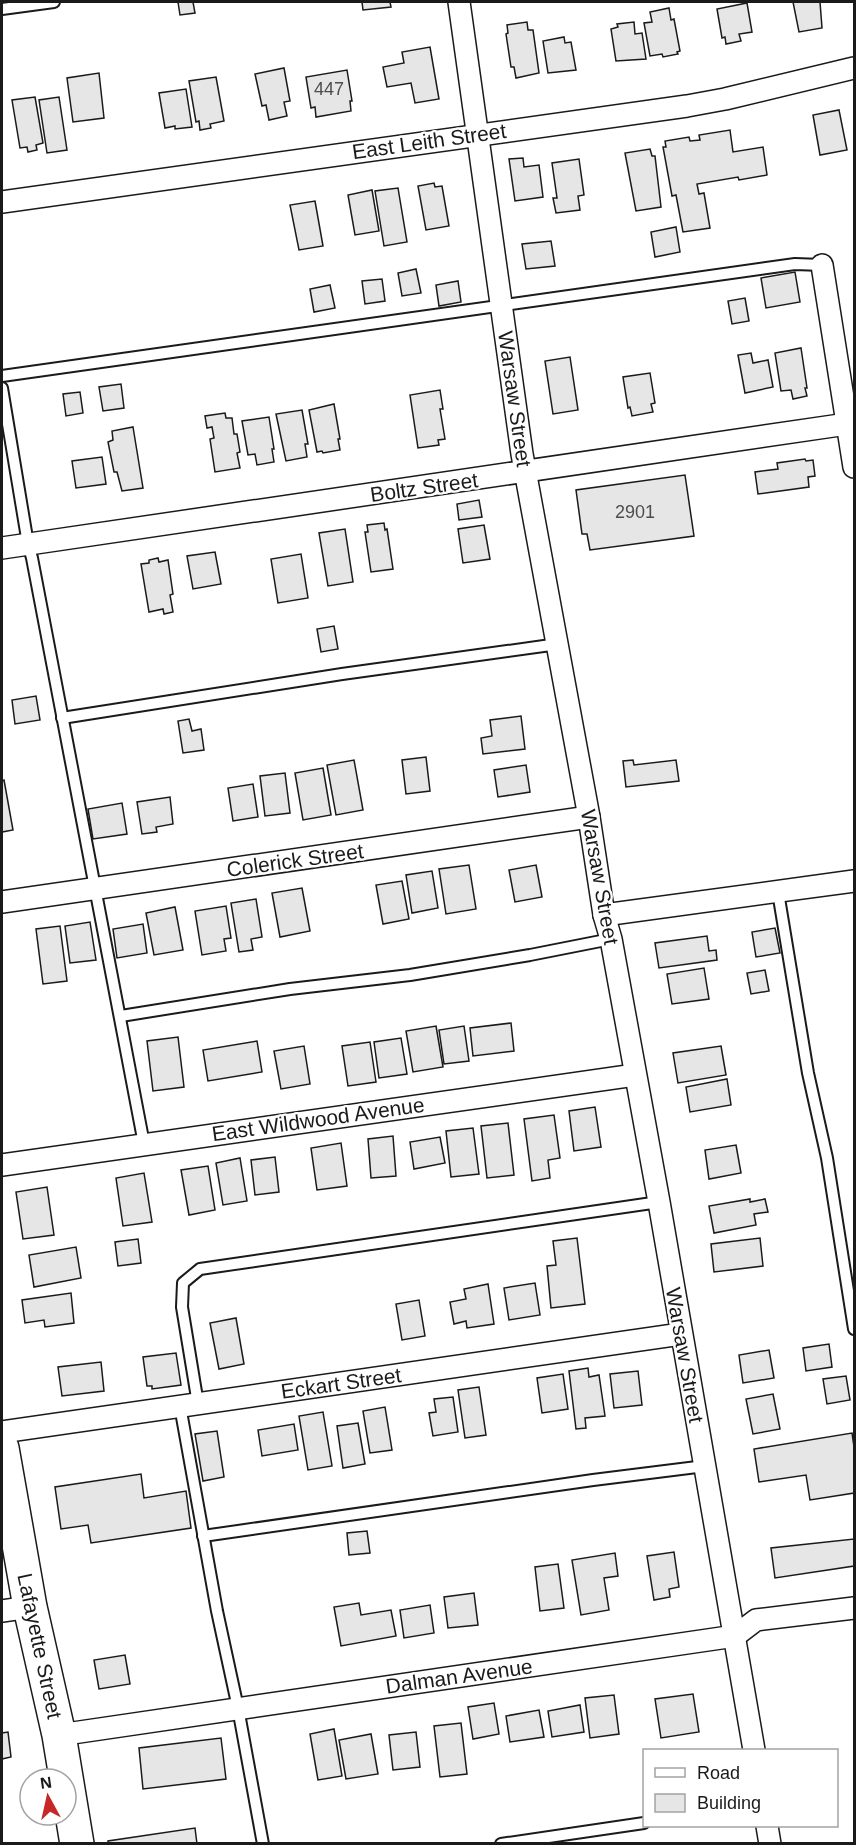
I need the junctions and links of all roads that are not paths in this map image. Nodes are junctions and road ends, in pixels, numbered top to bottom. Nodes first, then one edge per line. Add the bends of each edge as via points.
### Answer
1 (54, 2) edge
2 (459, 2) edge
3 (2, 9) edge
4 (855, 68) edge
5 (477, 134) junction
6 (2, 202) edge
7 (822, 265) joint
8 (502, 305) junction
9 (2, 376) edge
10 (2, 388) edge
11 (847, 424) junction
12 (855, 467) edge
13 (526, 472) junction
14 (28, 544) junction
15 (2, 548) edge
16 (558, 644) junction
17 (62, 718) junction
18 (589, 817) junction
19 (855, 881) edge
20 (94, 889) junction
21 (778, 892) junction
22 (2, 902) edge
23 (604, 915) junction
24 (611, 939) junction
25 (121, 1016) junction
26 (635, 1075) junction
27 (144, 1144) junction
28 (2, 1165) edge
29 (659, 1202) junction
30 (855, 1329) edge
31 (681, 1334) junction
32 (189, 1405) junction
33 (2, 1432) edge
34 (2, 1448) edge
35 (705, 1466) junction
36 (203, 1536) junction
37 (855, 1608) edge
38 (16, 1609) edge
39 (735, 1636) junction
40 (238, 1708) junction
41 (59, 1735) junction
42 (754, 1749) edge
43 (643, 1823) edge
44 (767, 1827) edge
45 (77, 1844) edge
46 (263, 1844) edge
47 (501, 1844) edge
48 (770, 1844) edge

1 - 3 lane
2 - 5 street, Warsaw Street
4 - 5 street, East Leith Street via 696,104
5 - 6 street, East Leith Street
5 - 8 street, Warsaw Street
7 - 8 lane via 795,264
7 - 11 street
8 - 9 lane
8 - 13 street, Warsaw Street
10 - 14 lane
11 - 12 street
11 - 13 street, Boltz Street
13 - 14 street, Boltz Street
13 - 16 street, Warsaw Street
14 - 15 street, Boltz Street
14 - 17 lane
16 - 17 lane
16 - 18 street, Warsaw Street
17 - 20 lane
18 - 20 street, Colerick Street
18 - 23 street, Warsaw Street
19 - 21 street
20 - 22 street, Colerick Street
20 - 25 lane
21 - 23 street
21 - 30 lane
23 - 24 street, Warsaw Street
24 - 25 lane via 410,975
24 - 26 street, Warsaw Street
25 - 27 lane
26 - 27 street, East Wildwood Avenue
26 - 29 street, Warsaw Street
27 - 28 street, East Wildwood Avenue
29 - 31 street, Warsaw Street
29 - 32 lane via 200,1269 183,1283
31 - 32 street, Eckart Street
31 - 35 street, Warsaw Street
32 - 33 street, Eckart Street
32 - 36 lane
34 - 38 highway, Lafayette Street
35 - 36 lane
35 - 39 street, Warsaw Street
36 - 40 lane
37 - 39 street, Dalman Avenue via 756,1620
38 - 41 highway, Lafayette Street
39 - 40 street, Dalman Avenue
39 - 42 street, Warsaw Street
40 - 41 street, Dalman Avenue
40 - 46 lane
41 - 45 highway, Lafayette Street
43 - 47 lane
44 - 48 street

